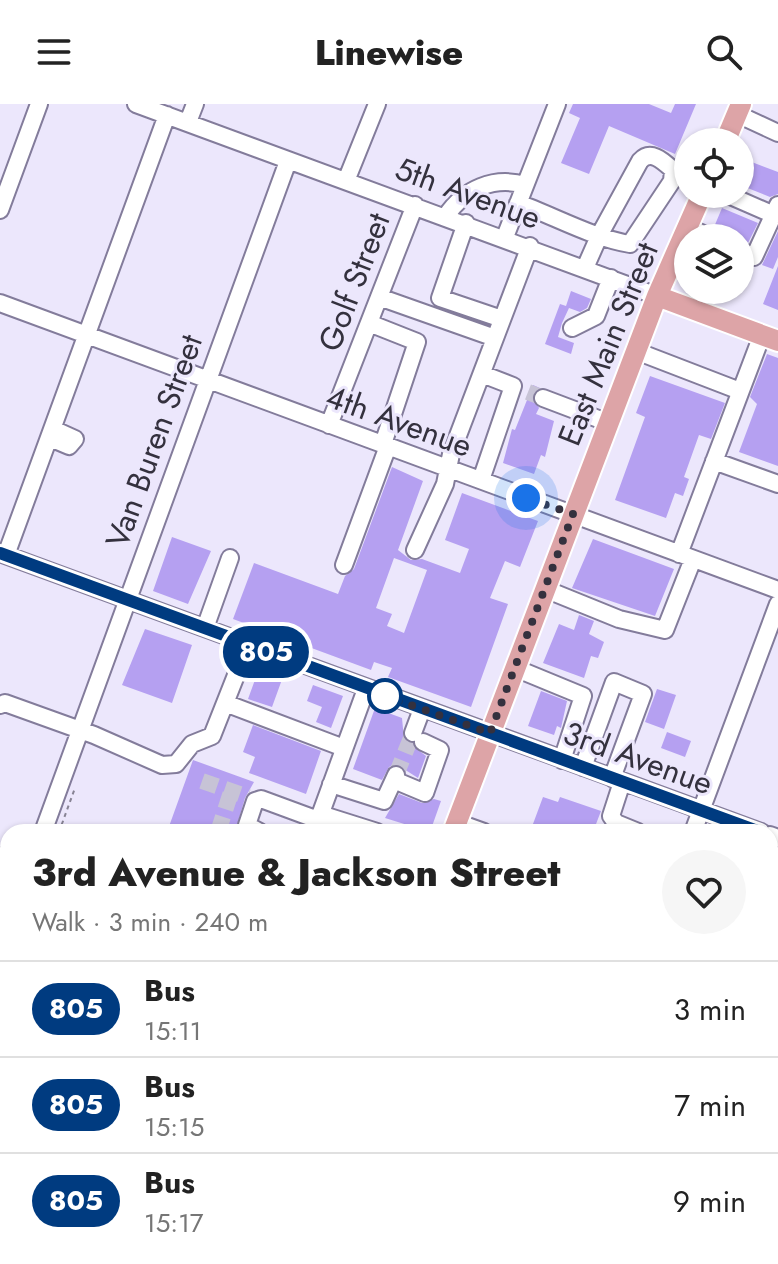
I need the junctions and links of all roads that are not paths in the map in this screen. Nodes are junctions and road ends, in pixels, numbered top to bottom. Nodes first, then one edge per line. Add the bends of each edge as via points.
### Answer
1 (39, 104) edge
2 (136, 104) edge
3 (195, 104) edge
4 (377, 104) edge
5 (557, 104) edge
6 (739, 109) edge
7 (167, 115) junction
8 (188, 122) junction
9 (731, 128) edge
10 (778, 133) edge
11 (288, 161) junction
12 (346, 181) junction
13 (525, 185) junction
14 (518, 203) junction
15 (754, 203) edge
16 (415, 205) junction
17 (0, 210) edge
18 (776, 210) edge
19 (446, 216) junction
20 (466, 223) junction
21 (600, 234) junction
22 (505, 237) junction
23 (530, 246) junction
24 (754, 257) edge
25 (674, 258) edge
26 (585, 268) junction
27 (611, 278) junction
28 (657, 296) junction
29 (379, 297) junction
30 (0, 303) edge
31 (502, 319) junction
32 (369, 323) junction
33 (572, 328) dead end
34 (84, 335) junction
35 (495, 338) junction
36 (770, 338) edge
37 (636, 351) junction
38 (482, 374) junction
39 (207, 380) junction
40 (740, 391) junction
41 (528, 392) junction
42 (609, 423) junction
43 (329, 425) junction
44 (51, 434) junction
45 (70, 441) dead end
46 (385, 445) junction
47 (714, 461) junction
48 (447, 468) junction
49 (481, 480) junction
50 (778, 484) edge
51 (573, 514) junction
52 (415, 550) dead end
53 (3, 554) edge
54 (686, 557) junction
55 (230, 558) dead end
56 (344, 565) dead end
57 (545, 589) junction
58 (778, 590) edge
59 (126, 598) junction
60 (778, 604) edge
61 (205, 628) junction
62 (248, 645) junction
63 (515, 668) junction
64 (366, 689) junction
65 (225, 703) junction
66 (0, 705) edge
67 (422, 709) junction
68 (79, 729) junction
69 (490, 733) junction
70 (344, 748) junction
71 (562, 760) junction
72 (583, 767) junction
73 (617, 780) junction
74 (331, 784) junction
75 (701, 811) junction
76 (611, 816) junction
77 (318, 822) edge
78 (46, 824) edge
79 (247, 824) edge
80 (456, 824) edge
81 (607, 824) edge
82 (618, 824) edge
83 (696, 824) edge
84 (738, 824) edge

1 - 17 street
2 - 7 street, 5th Avenue
3 - 8 street
4 - 12 street
5 - 13 street
6 - 9 main road
6 - 10 street
7 - 8 street, 5th Avenue
7 - 34 street
8 - 11 street, 5th Avenue
11 - 12 street, 5th Avenue
11 - 39 street, Van Buren Street
12 - 16 street, 5th Avenue
13 - 14 street
13 - 19 street via 507,180 487,185 461,196
14 - 21 street
14 - 22 street
15 - 18 street
16 - 19 street, 5th Avenue
16 - 29 street, Golf Street
18 - 24 street
19 - 20 street, 5th Avenue
20 - 22 street, 5th Avenue
20 - 31 street via 440,298
21 - 21 street via 644,157 655,157 673,170 672,181 635,241 624,243
21 - 26 street
22 - 23 street, 5th Avenue
23 - 26 street, 5th Avenue
23 - 31 street
25 - 28 main road, East Main Street
26 - 27 street, 5th Avenue
27 - 28 street, 5th Avenue
27 - 33 street via 596,316
28 - 36 main road, 5th Avenue
28 - 37 main road, East Main Street
29 - 32 street, Golf Street
29 - 35 street
30 - 34 street, 4th Avenue
31 - 35 street
32 - 43 street, Golf Street
32 - 46 street via 417,342
34 - 39 street, 4th Avenue
34 - 44 street
35 - 38 street
36 - 40 street
37 - 40 street
37 - 42 main road, East Main Street
38 - 41 street
38 - 48 street
39 - 43 street, 4th Avenue
39 - 59 street, Van Buren Street
40 - 47 street
41 - 42 street
41 - 49 street
42 - 51 main road, East Main Street
43 - 46 street, 4th Avenue
44 - 45 street
44 - 53 street
46 - 48 street, 4th Avenue
46 - 56 street
47 - 50 street
47 - 54 street
48 - 49 street, 4th Avenue
48 - 52 street
49 - 51 street, 4th Avenue
51 - 54 street, 4th Avenue
51 - 57 main road, East Main Street
53 - 59 street, 3rd Avenue
54 - 57 street via 665,630 619,619
54 - 58 street, 4th Avenue
55 - 61 street
57 - 63 main road, East Main Street
59 - 61 street, 3rd Avenue
59 - 68 street, Van Buren Street
60 - 75 street
61 - 62 street, 3rd Avenue
62 - 64 street, 3rd Avenue
62 - 65 street
63 - 69 main road, East Main Street
63 - 71 street via 583,696
64 - 67 street, 3rd Avenue
64 - 70 street
65 - 68 street via 212,736 192,744 176,764 162,765
65 - 70 street
66 - 68 street
67 - 69 street, 3rd Avenue
67 - 74 street via 418,737 440,750 425,793 395,778 384,801
68 - 78 street, Van Buren Street
69 - 71 street, 3rd Avenue
69 - 80 main road, East Main Street
70 - 74 street
71 - 72 street, 3rd Avenue
72 - 73 street, 3rd Avenue
72 - 73 street via 614,682 643,694
73 - 75 street, 3rd Avenue
73 - 76 street
74 - 77 street
75 - 83 street
75 - 84 street, 3rd Avenue
76 - 81 street
76 - 82 street
77 - 79 street via 252,799

